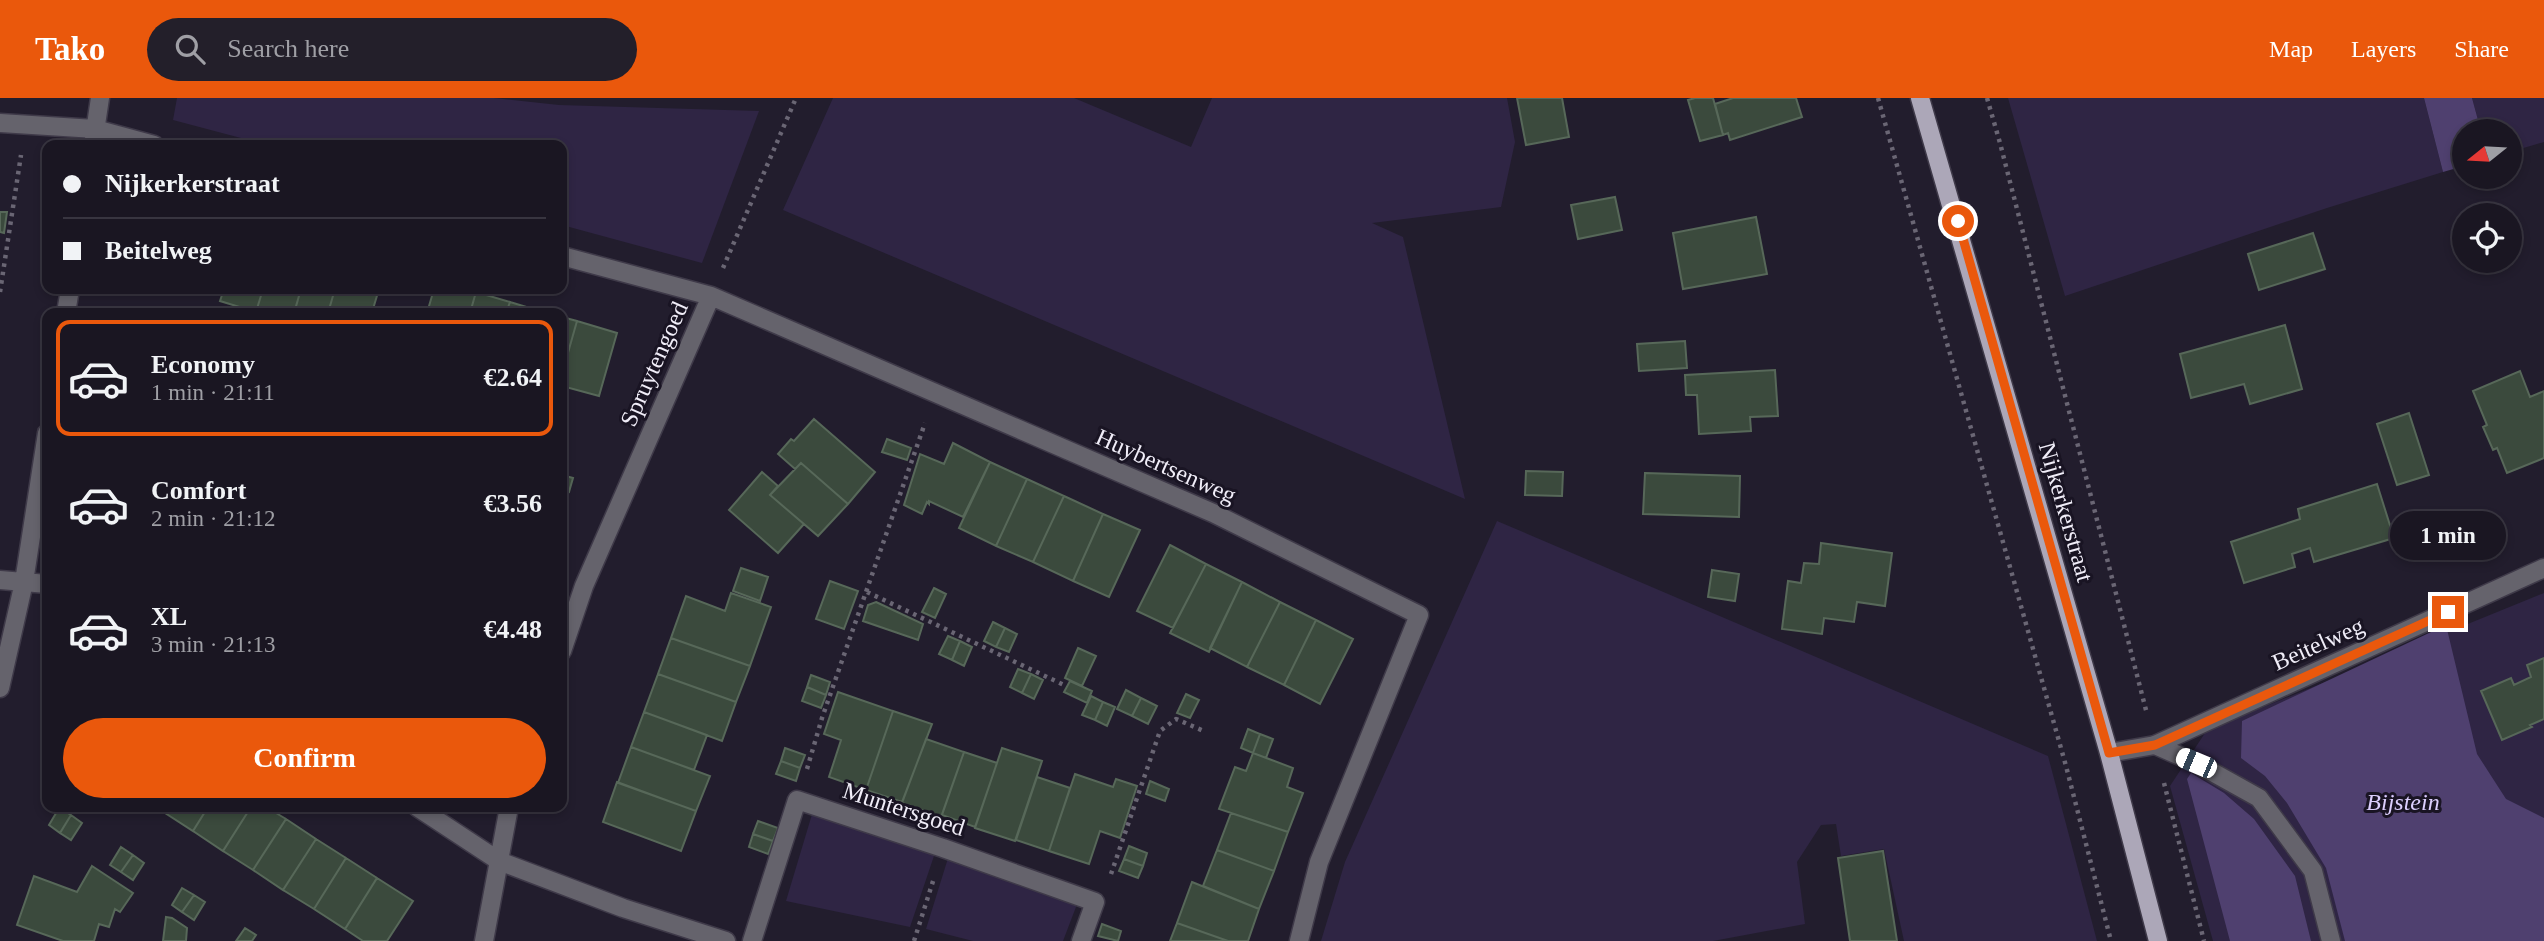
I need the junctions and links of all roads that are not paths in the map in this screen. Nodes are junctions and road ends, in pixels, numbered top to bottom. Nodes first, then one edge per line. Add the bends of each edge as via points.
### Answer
1 (100, 98) edge
2 (1920, 98) edge
3 (0, 123) edge
4 (94, 137) edge
5 (116, 140) edge
6 (567, 257) edge
7 (711, 296) junction
8 (42, 465) edge
9 (2544, 568) edge
10 (0, 580) edge
11 (24, 582) junction
12 (42, 584) edge
13 (567, 636) edge
14 (0, 688) edge
15 (2155, 745) junction
16 (2109, 753) junction
17 (424, 812) edge
18 (508, 812) edge
19 (499, 861) junction
20 (484, 941) edge
21 (726, 941) edge
22 (752, 941) edge
23 (1081, 941) edge
24 (1299, 941) edge
25 (2158, 941) edge
26 (2330, 941) edge

1 - 4 street
2 - 16 main road, Nijkerkerstraat
3 - 4 street
4 - 5 street
6 - 7 street, Huybertsenweg
7 - 13 street, Spruytengoed via 584,586
7 - 24 street, Huybertsenweg via 1213,513 1419,615 1319,862
8 - 11 street
9 - 15 street, Beitelweg
10 - 11 street
11 - 12 street
11 - 14 street
15 - 16 street, Beitelweg
15 - 26 street via 2259,798 2313,871
16 - 25 main road, Nijkerkerstraat
17 - 19 street
18 - 19 street
19 - 20 street
19 - 21 street
22 - 23 street, Muntersgoed via 797,800 1095,902

